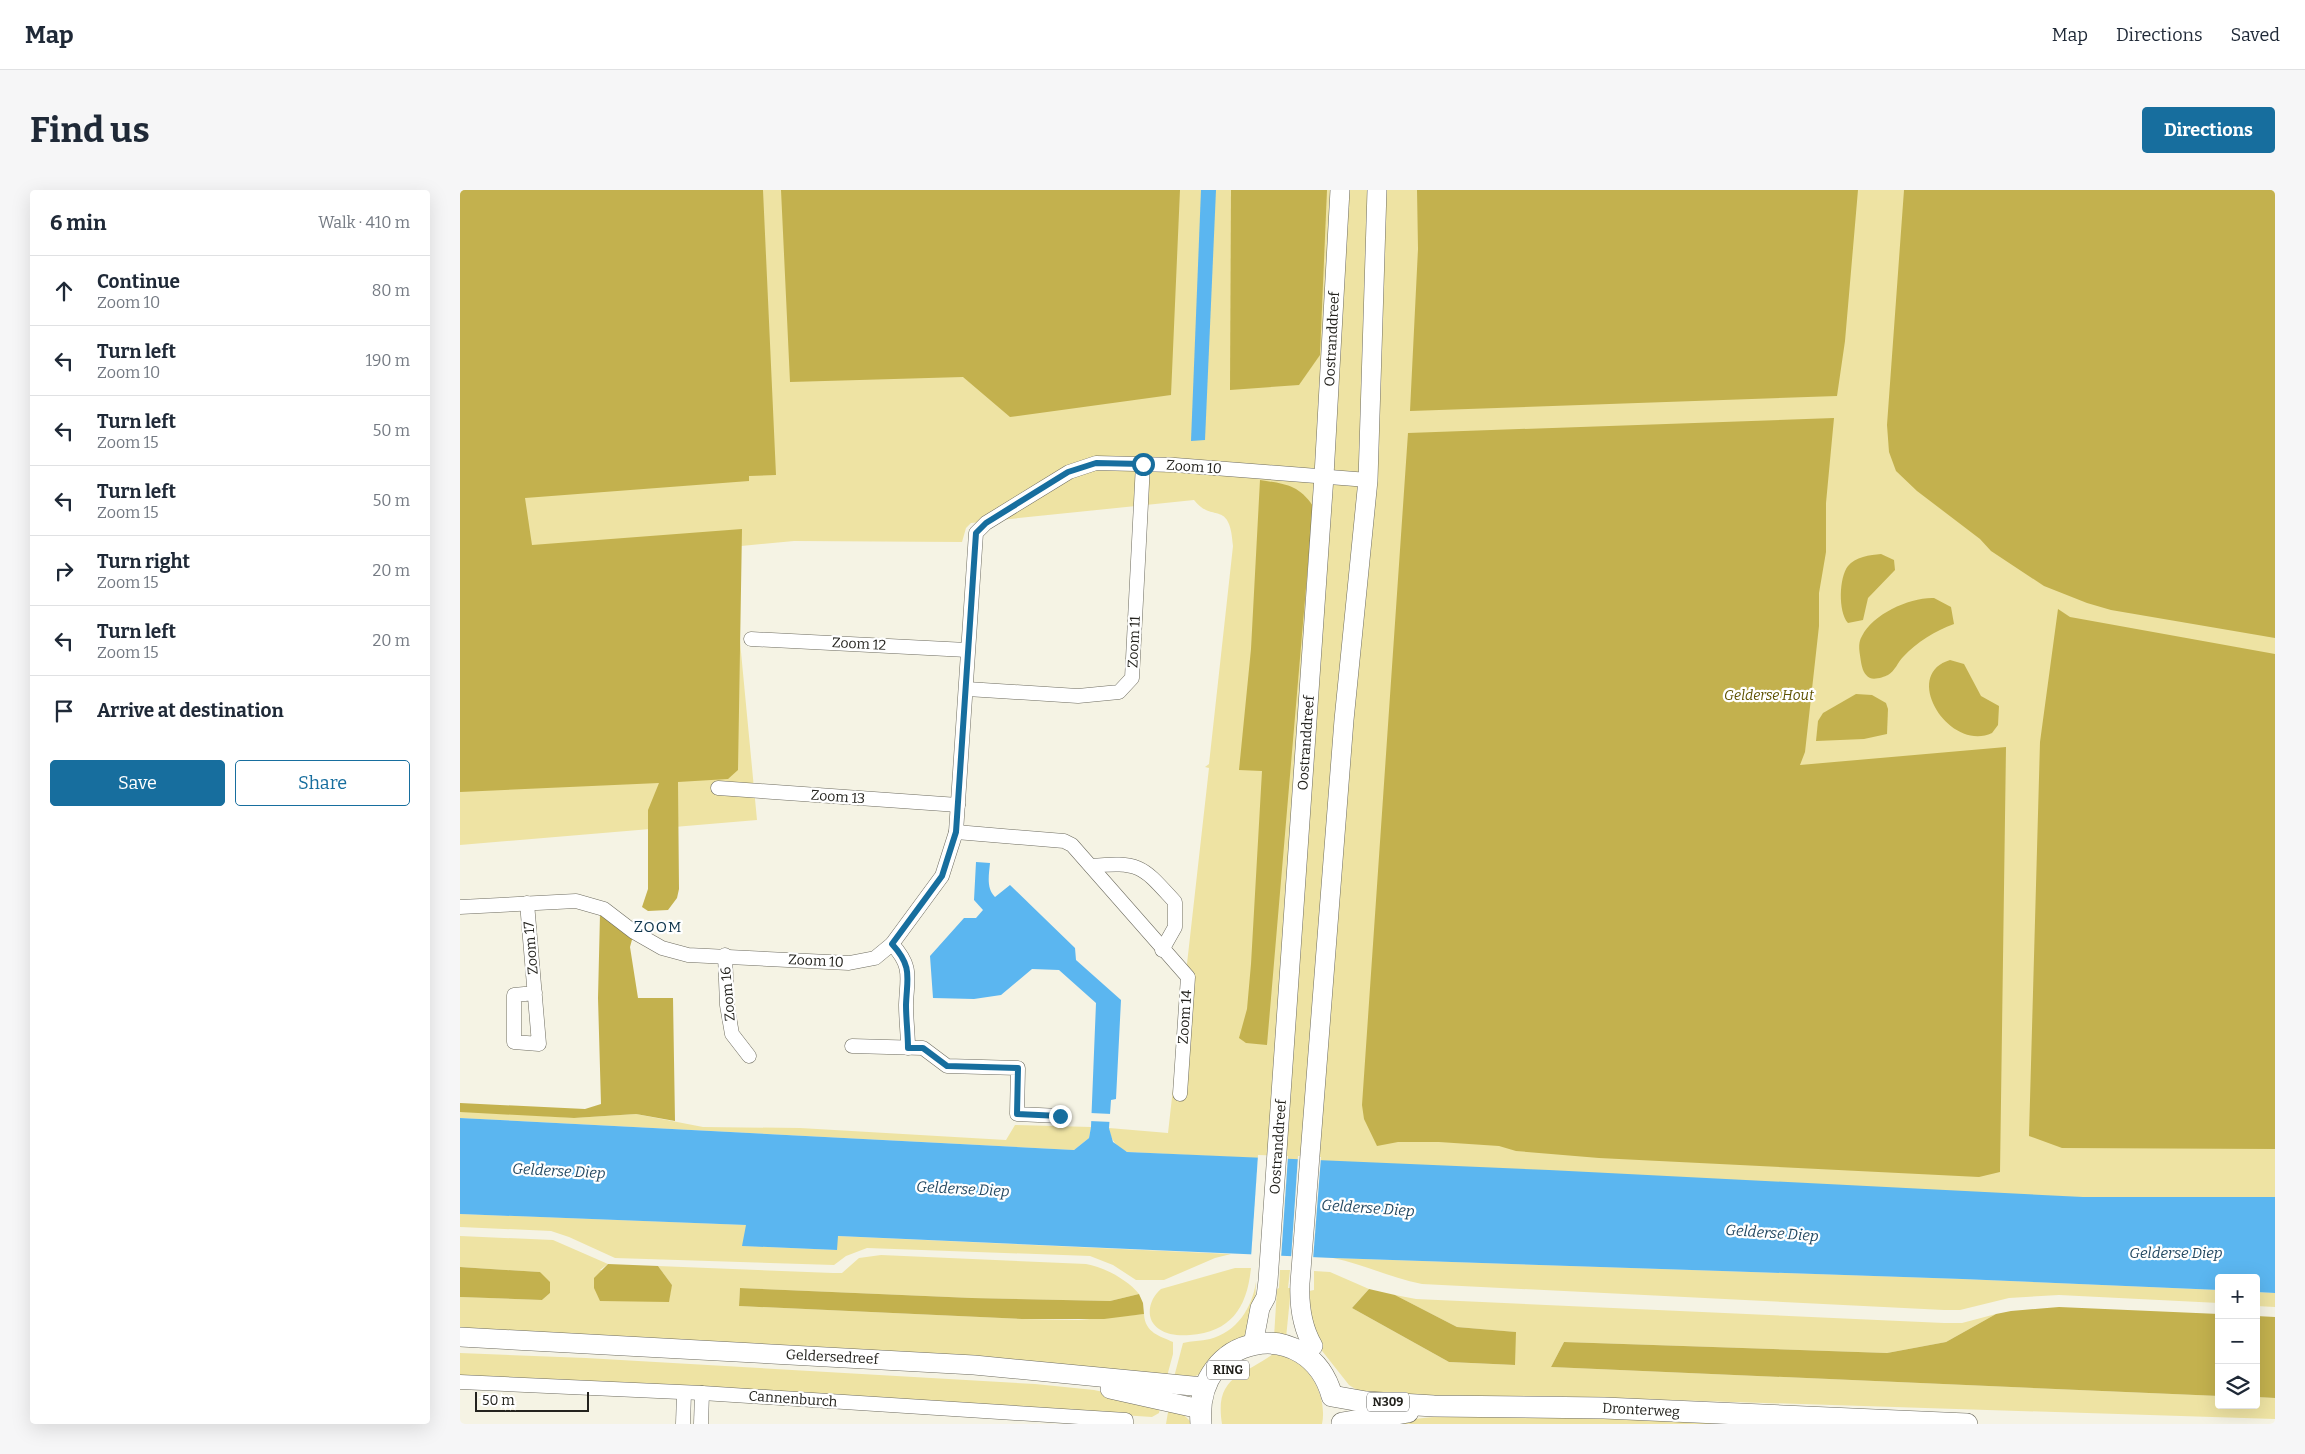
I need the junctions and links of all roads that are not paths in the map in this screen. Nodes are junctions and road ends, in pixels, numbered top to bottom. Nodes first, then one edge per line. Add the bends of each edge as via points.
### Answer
1 (1340, 190) edge
2 (1377, 190) edge
3 (1143, 464) junction
4 (1324, 476) junction
5 (1368, 480) junction
6 (751, 639) dead end
7 (967, 650) junction
8 (967, 688) junction
9 (718, 788) dead end
10 (958, 805) junction
11 (956, 832) junction
12 (1092, 866) junction
13 (527, 903) junction
14 (460, 907) edge
15 (892, 944) junction
16 (1162, 950) junction
17 (725, 955) junction
18 (536, 993) dead end
19 (852, 1046) dead end
20 (908, 1048) junction
21 (749, 1056) dead end
22 (1180, 1094) dead end
23 (1060, 1116) dead end
24 (460, 1338) edge
25 (1259, 1344) junction
26 (460, 1348) edge
27 (1305, 1348) junction
28 (460, 1382) edge
29 (1203, 1387) junction
30 (684, 1393) junction
31 (702, 1394) junction
32 (1337, 1397) junction
33 (1434, 1406) junction
34 (1206, 1418) edge
35 (1126, 1422) edge
36 (683, 1424) edge
37 (701, 1424) edge
38 (1339, 1424) edge
39 (1967, 1424) edge

1 - 4 main road, Oostranddreef
2 - 5 main road
3 - 4 street, Zoom 10
3 - 7 street, Zoom 10 via 1096,463 1068,472 986,523 976,533
3 - 8 street, Zoom 11 via 1132,678 1119,692 1078,696
4 - 5 street
4 - 25 main road, Oostranddreef via 1267,1289 1270,1309
5 - 27 main road via 1344,720 1299,1288
6 - 7 street, Zoom 12
7 - 8 street, Zoom 10
8 - 10 street, Zoom 10
9 - 10 street, Zoom 13
10 - 11 street, Zoom 10
11 - 12 street, Zoom 14 via 1064,841
11 - 15 street, Zoom 10 via 942,876
12 - 16 street, Zoom 14
12 - 16 street via 1137,866 1175,902 1174,927
13 - 14 street, Zoom 10
13 - 17 street, Zoom 10 via 576,901 604,908 634,932 662,948 688,955
13 - 18 street, Zoom 17
15 - 17 street, Zoom 10 via 875,958 849,963
15 - 20 street via 904,957 909,974 906,1006
16 - 22 street, Zoom 14 via 1188,977
17 - 21 street, Zoom 16 via 732,1034
19 - 20 street
20 - 23 street via 923,1048 947,1066 1018,1068 1017,1114
24 - 29 main road, Geldersedreef via 974,1365
25 - 27 main road
25 - 29 main road, RING via 1236,1350 1223,1359
25 - 34 main road, RING via 1258,1353 1229,1368 1223,1375
26 - 34 main road, Geldersedreef via 974,1375 1096,1386
27 - 32 main road via 1332,1370
28 - 30 street, Cannenburch
29 - 34 main road, RING
30 - 31 street, Cannenburch
30 - 36 street
31 - 35 street, Cannenburch
31 - 37 street
32 - 33 main road, Dronterweg / N309
32 - 38 main road
33 - 38 main road, Dronterweg / N309
33 - 39 main road, Dronterweg / N309 via 1604,1408

